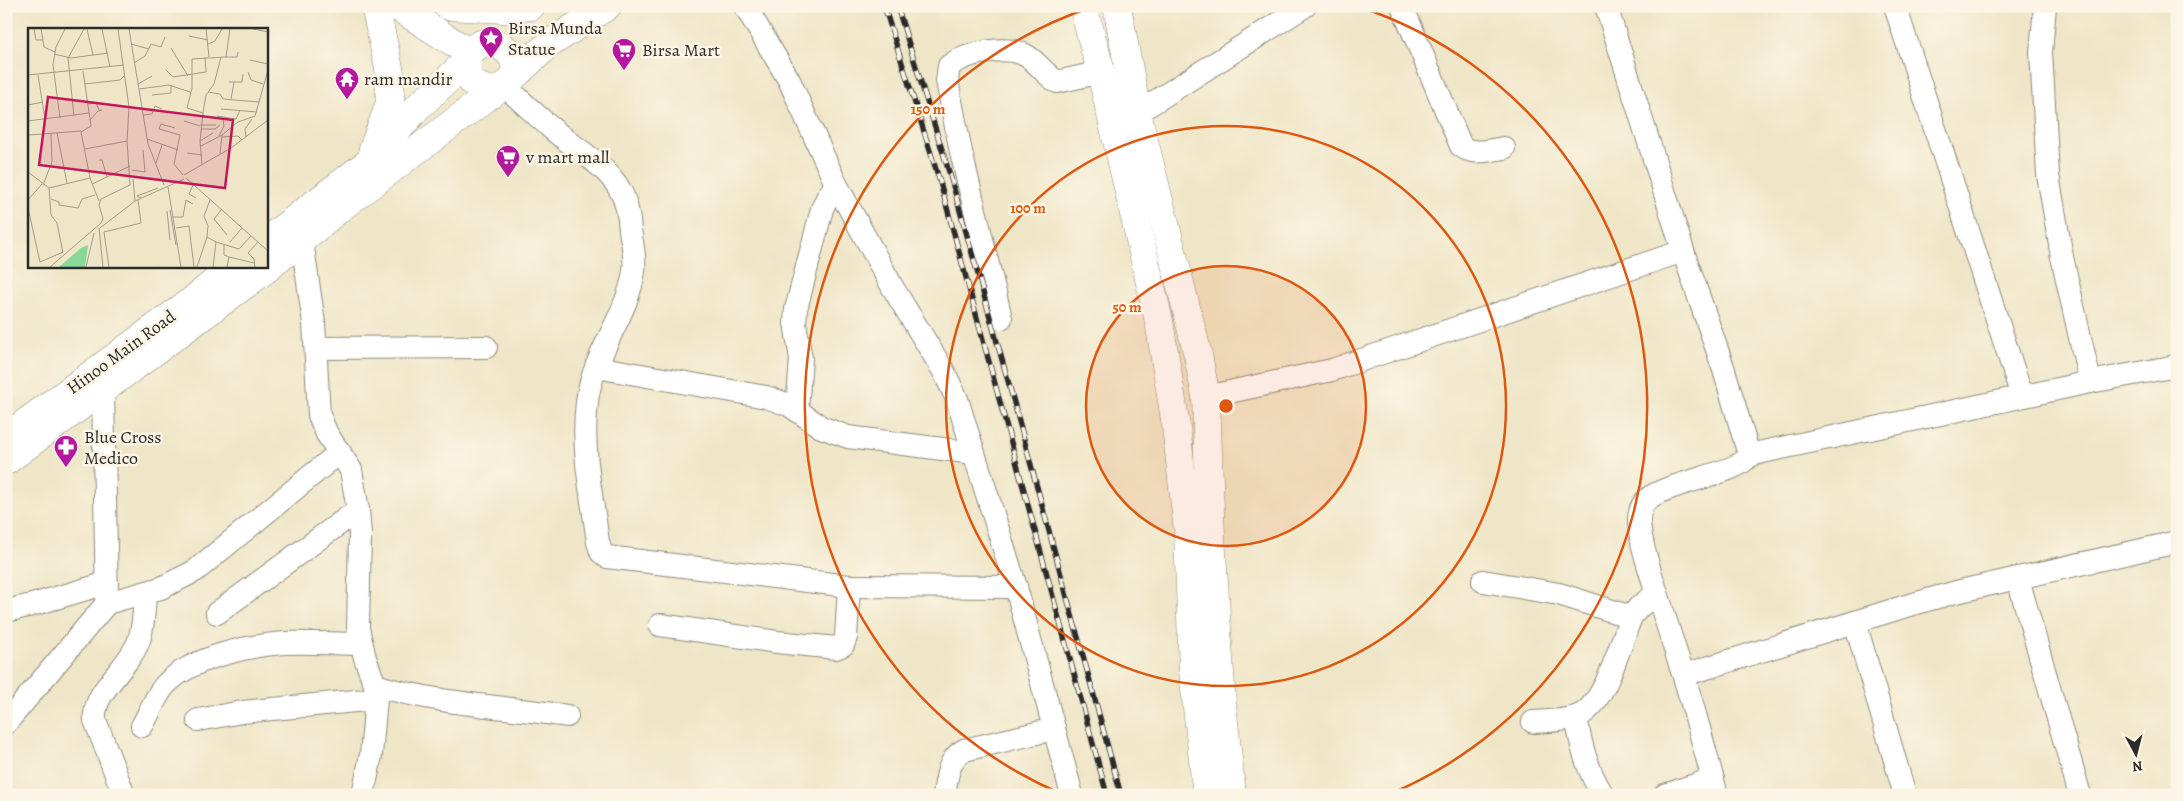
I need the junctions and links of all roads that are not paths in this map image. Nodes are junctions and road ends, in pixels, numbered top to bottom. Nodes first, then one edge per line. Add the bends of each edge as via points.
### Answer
1 (375, 6) edge
2 (396, 6) edge
3 (448, 6) edge
4 (531, 6) edge
5 (538, 6) edge
6 (607, 6) edge
7 (746, 6) edge
8 (1083, 6) edge
9 (1117, 6) edge
10 (1304, 6) edge
11 (1402, 6) edge
12 (1606, 6) edge
13 (1895, 6) edge
14 (2045, 6) edge
15 (476, 52) junction
16 (1101, 72) junction
17 (504, 84) junction
18 (1136, 113) junction
19 (1504, 148) dead end
20 (369, 162) junction
21 (836, 184) junction
22 (268, 239) edge
23 (302, 241) junction
24 (1683, 251) junction
25 (268, 267) edge
26 (232, 268) edge
27 (267, 268) edge
28 (1001, 318) dead end
29 (486, 347) dead end
30 (316, 348) junction
31 (2177, 366) edge
32 (596, 367) junction
33 (2090, 382) junction
34 (102, 390) junction
35 (2022, 396) junction
36 (1206, 397) junction
37 (797, 410) junction
38 (6, 436) edge
39 (340, 452) junction
40 (974, 453) junction
41 (1749, 455) junction
42 (6, 461) edge
43 (358, 510) junction
44 (2177, 542) edge
45 (2018, 579) junction
46 (1484, 581) dead end
47 (849, 586) junction
48 (1016, 587) junction
49 (107, 593) junction
50 (1657, 593) junction
51 (145, 594) junction
52 (6, 611) edge
53 (217, 613) dead end
54 (1632, 617) junction
55 (1855, 622) junction
56 (660, 625) dead end
57 (361, 644) junction
58 (1684, 676) junction
59 (376, 692) junction
60 (567, 716) dead end
61 (1576, 717) junction
62 (198, 720) dead end
63 (1533, 722) dead end
64 (6, 723) edge
65 (142, 726) dead end
66 (1054, 729) junction
67 (1715, 787) edge
68 (124, 795) edge
69 (363, 795) edge
70 (944, 795) edge
71 (1072, 795) edge
72 (1207, 795) edge
73 (1232, 795) edge
74 (1603, 795) edge
75 (1666, 795) edge
76 (1905, 795) edge
77 (2080, 795) edge

1 - 20 main road via 390,72 390,103
2 - 15 main road
3 - 4 main road via 505,9
5 - 15 main road
6 - 17 main road via 549,44
7 - 21 street via 789,80
8 - 16 main road
9 - 18 main road
10 - 18 street
11 - 19 street via 1461,146 1473,152
12 - 24 street
13 - 35 street
14 - 33 street via 2041,52 2048,175 2062,257
15 - 17 main road via 467,73 471,84 483,90
15 - 17 main road via 503,46 512,54 515,65
15 - 20 main road via 417,108
16 - 28 street via 1057,82 1025,55 990,51 966,56 948,66 961,152
16 - 72 main road via 1159,321 1176,426 1188,532 1193,672
17 - 23 main road via 340,208
17 - 32 street via 550,127 613,178 627,207 634,252 631,286
18 - 36 main road
20 - 22 main road
21 - 37 street via 822,209 796,309 801,359
21 - 40 street via 943,370 957,399
23 - 25 main road
23 - 30 street
24 - 36 street via 1332,370
24 - 41 street
26 - 38 main road, Hinoo Main Road via 193,300
27 - 34 main road
29 - 30 street
30 - 39 street via 319,415
31 - 33 street
32 - 37 street via 766,397
32 - 47 street via 587,400 584,438 601,552 607,557
33 - 35 street
34 - 42 main road
34 - 49 street
35 - 41 street
36 - 73 main road via 1211,538 1222,704
37 - 40 street via 821,427 848,437
39 - 43 street via 351,470
39 - 51 street via 195,571
40 - 48 street
41 - 50 street via 1736,467 1666,490 1649,498 1643,505 1639,521
43 - 53 street
43 - 57 street via 358,628
44 - 45 street
45 - 55 street via 1956,592
45 - 77 street
46 - 54 street via 1559,594
47 - 48 street
47 - 56 street via 846,637 843,645 836,648
48 - 66 street
49 - 51 street
49 - 52 street
49 - 64 street
50 - 54 street
50 - 58 street
51 - 68 street via 139,641 131,658 100,697 94,711
54 - 61 street via 1597,700
55 - 58 street
55 - 76 street
57 - 59 street
57 - 65 street via 284,643 236,651 203,662 170,681
58 - 67 street
59 - 60 street
59 - 62 street
59 - 69 street via 371,755
61 - 63 street
61 - 74 street via 1584,759
66 - 70 street via 956,754 951,762
66 - 71 street
67 - 75 street

